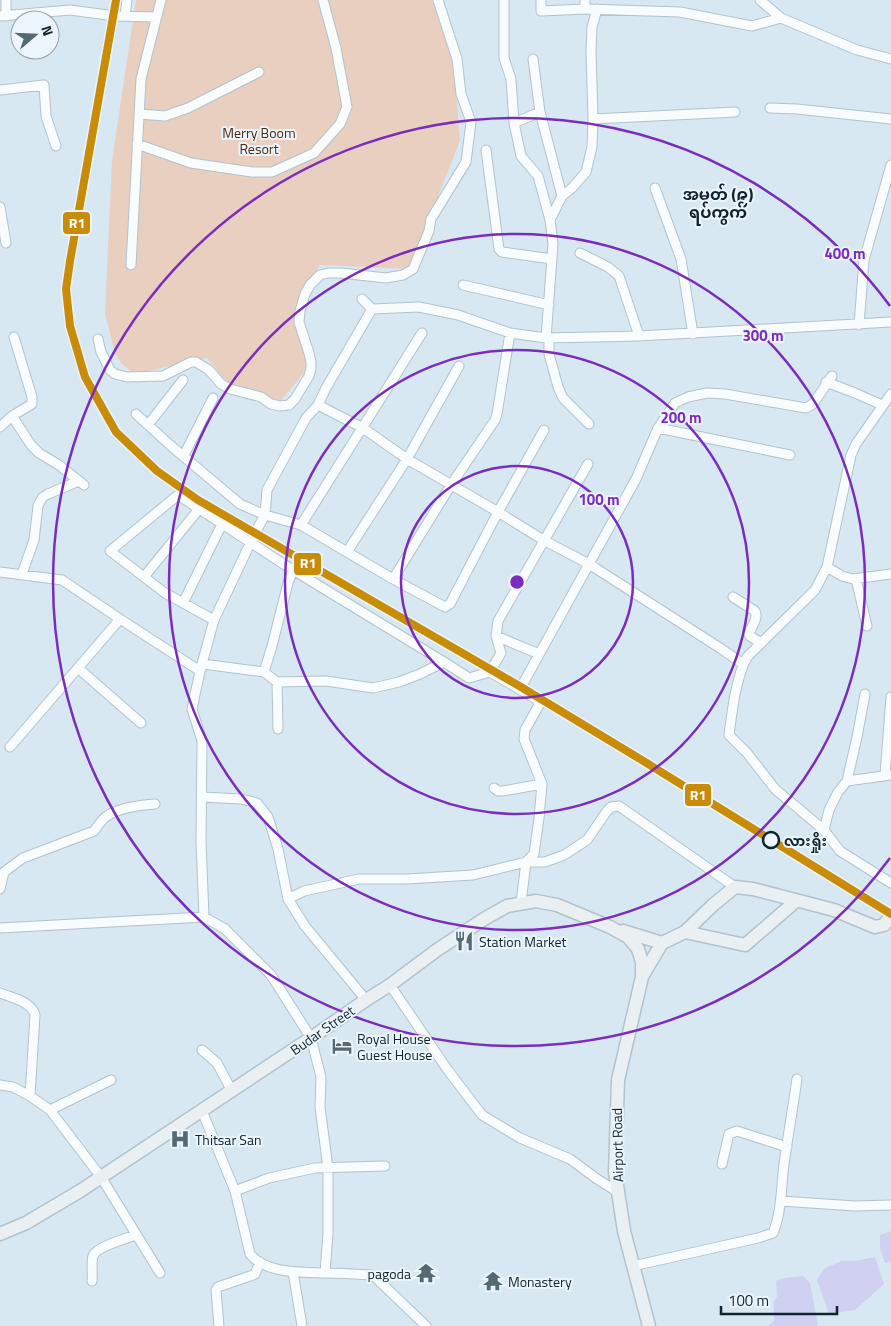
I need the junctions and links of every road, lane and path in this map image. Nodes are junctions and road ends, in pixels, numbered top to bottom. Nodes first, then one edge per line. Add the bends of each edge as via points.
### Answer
1 (6, 0) edge
2 (70, 0) edge
3 (127, 0) edge
4 (161, 0) edge
5 (323, 0) edge
6 (438, 0) edge
7 (504, 0) edge
8 (542, 0) edge
9 (760, 0) edge
10 (585, 4) edge
11 (608, 4) edge
12 (597, 9) junction
13 (70, 10) junction
14 (3, 16) edge
15 (125, 16) junction
16 (156, 17) junction
17 (781, 18) junction
18 (533, 59) dead end
19 (891, 59) edge
20 (258, 72) dead end
21 (0, 90) edge
22 (770, 108) dead end
23 (540, 112) junction
24 (735, 112) dead end
25 (139, 114) junction
26 (593, 119) junction
27 (891, 119) edge
28 (514, 123) junction
29 (137, 144) junction
30 (56, 146) dead end
31 (486, 150) dead end
32 (891, 166) edge
33 (655, 188) dead end
34 (562, 196) junction
35 (0, 207) edge
36 (550, 220) junction
37 (6, 243) dead end
38 (580, 253) dead end
39 (552, 259) junction
40 (131, 265) dead end
41 (462, 285) dead end
42 (362, 299) dead end
43 (549, 306) junction
44 (372, 309) junction
45 (891, 322) edge
46 (859, 325) junction
47 (510, 333) junction
48 (422, 334) dead end
49 (693, 334) junction
50 (639, 336) junction
51 (14, 337) dead end
52 (548, 338) junction
53 (98, 339) dead end
54 (460, 366) dead end
55 (183, 380) dead end
56 (891, 394) edge
57 (213, 398) dead end
58 (318, 405) junction
59 (882, 405) junction
60 (136, 414) dead end
61 (12, 416) junction
62 (589, 424) dead end
63 (148, 425) junction
64 (0, 426) edge
65 (362, 428) junction
66 (658, 428) junction
67 (544, 430) dead end
68 (184, 455) junction
69 (790, 455) dead end
70 (407, 459) junction
71 (588, 464) dead end
72 (451, 484) junction
73 (199, 509) junction
74 (498, 512) junction
75 (265, 515) junction
76 (222, 524) junction
77 (301, 525) junction
78 (544, 541) junction
79 (251, 543) junction
80 (347, 552) junction
81 (589, 564) junction
82 (827, 567) junction
83 (293, 570) junction
84 (0, 572) edge
85 (22, 574) junction
86 (891, 574) edge
87 (144, 577) junction
88 (393, 579) junction
89 (856, 579) junction
90 (733, 598) dead end
91 (184, 603) junction
92 (120, 620) junction
93 (214, 620) junction
94 (867, 626) dead end
95 (496, 636) junction
96 (761, 644) junction
97 (539, 654) junction
98 (444, 662) junction
99 (743, 664) junction
100 (78, 668) junction
101 (201, 668) junction
102 (264, 672) junction
103 (490, 672) junction
104 (278, 682) junction
105 (520, 689) junction
106 (865, 694) dead end
107 (891, 697) edge
108 (141, 723) dead end
109 (278, 729) dead end
110 (10, 748) dead end
111 (888, 775) edge
112 (848, 782) junction
113 (542, 784) junction
114 (494, 788) dead end
115 (202, 797) junction
116 (156, 804) dead end
117 (824, 830) junction
118 (526, 862) junction
119 (2, 872) edge
120 (891, 883) edge
121 (735, 887) junction
122 (0, 889) edge
123 (762, 891) junction
124 (288, 899) junction
125 (796, 901) junction
126 (521, 903) junction
127 (891, 916) edge
128 (204, 917) junction
129 (774, 919) junction
130 (610, 927) junction
131 (0, 928) edge
132 (685, 932) junction
133 (662, 943) junction
134 (642, 962) joint
135 (642, 977) junction
136 (390, 985) junction
137 (0, 993) edge
138 (366, 1000) junction
139 (311, 1038) junction
140 (202, 1050) dead end
141 (798, 1079) dead end
142 (111, 1080) dead end
143 (0, 1085) edge
144 (232, 1091) junction
145 (30, 1096) junction
146 (50, 1110) junction
147 (202, 1111) junction
148 (787, 1147) junction
149 (722, 1164) dead end
150 (386, 1166) dead end
151 (328, 1168) junction
152 (100, 1177) junction
153 (235, 1190) junction
154 (618, 1192) junction
155 (781, 1201) junction
156 (891, 1205) edge
157 (0, 1234) edge
158 (136, 1235) junction
159 (260, 1262) junction
160 (633, 1266) junction
161 (293, 1272) junction
162 (160, 1273) dead end
163 (325, 1273) junction
164 (92, 1281) dead end
165 (219, 1326) edge
166 (302, 1326) edge
167 (426, 1326) edge
168 (649, 1326) edge

1 - 14 street
2 - 13 street
3 - 15 street
4 - 16 street
5 - 29 street via 347,107 340,124 314,153 272,172 252,172 191,162
6 - 53 street via 457,59 461,94 471,122 466,162 430,220 429,232 413,269 403,275 386,278 328,273 320,275 310,285 299,322 311,369 296,399 289,405 280,406 230,389 196,362 163,376 115,374 101,352
7 - 28 street via 504,58 512,79
8 - 10 street via 541,11
9 - 17 street
10 - 12 street
11 - 12 street
11 - 17 street via 680,12 752,26
12 - 26 street via 591,52
13 - 14 street
13 - 15 street
15 - 16 street
16 - 25 street via 141,79
17 - 19 street via 857,50
18 - 23 street
20 - 25 street via 188,108 165,116
21 - 30 street via 44,86 46,116
22 - 27 street
23 - 28 street
23 - 34 street
24 - 26 street
25 - 29 street
26 - 34 street via 592,147 586,172
28 - 36 street via 521,156 538,176
29 - 40 street
31 - 39 street via 499,248 502,252
32 - 46 street via 864,260
33 - 49 street via 681,259
34 - 36 street
35 - 37 street
36 - 39 street
38 - 50 street via 608,267 618,276
39 - 43 street
41 - 43 street
42 - 44 street
43 - 52 street
44 - 47 street via 419,307 458,315
44 - 58 street
45 - 46 street
46 - 49 street
47 - 52 street
47 - 72 street via 495,420
48 - 65 street
49 - 50 street
50 - 52 street
51 - 61 street via 32,404
52 - 62 street via 549,354 563,398
54 - 70 street
55 - 63 street
56 - 59 street
57 - 68 street
58 - 65 street
58 - 75 street via 306,418 268,490
59 - 66 street via 829,379 813,404 806,408 707,392 675,403
59 - 82 street via 851,455
60 - 63 street
61 - 64 street
61 - 85 street via 39,453 81,483 40,500 34,540
63 - 68 street
65 - 70 street
65 - 77 street
66 - 69 street
66 - 81 street via 636,480
67 - 74 street
68 - 75 street via 240,504
70 - 72 street
70 - 80 street
71 - 78 street
72 - 74 street
72 - 88 street
73 - 76 street
73 - 87 street
73 - 87 street via 178,495 110,551
74 - 78 street
74 - 88 street via 450,604 445,607
75 - 77 street
75 - 79 street
76 - 79 street
76 - 91 street
77 - 80 street
78 - 81 street
78 - 95 street via 498,621
79 - 83 street
79 - 93 street
80 - 88 street
81 - 97 street
81 - 99 street
82 - 89 street via 842,576
82 - 96 street via 815,590
83 - 98 street
83 - 102 street
84 - 85 street
85 - 92 street via 62,580
86 - 89 street
87 - 91 street
89 - 94 street
90 - 96 street via 757,614 749,634
91 - 93 street
92 - 100 street
92 - 101 street
93 - 101 street
95 - 97 street
95 - 103 street via 501,653
96 - 99 street
97 - 105 street
98 - 103 street via 469,678
98 - 104 street via 399,682 373,688 326,681
99 - 117 street via 730,735 775,789
100 - 108 street
100 - 110 street
101 - 102 street
101 - 115 street via 192,709 202,741
102 - 104 street
103 - 105 street
104 - 109 street
105 - 113 street via 538,700 539,704 525,730 524,739
106 - 112 street
107 - 111 street
111 - 112 street
112 - 117 street via 833,801
113 - 114 street via 503,791
113 - 118 street via 534,854
115 - 124 street via 257,803 268,817 276,841
115 - 128 street
116 - 119 street via 134,806 108,815 94,831 23,858
117 - 120 street via 840,851
118 - 121 street via 545,862 564,855 587,840 610,807 619,806
118 - 124 street via 472,875 359,879 304,890
118 - 126 street
119 - 122 street
121 - 123 main road
121 - 132 main road
123 - 125 main road
123 - 129 main road via 774,907
124 - 138 street via 305,926
125 - 127 main road via 834,910 875,927 884,925
125 - 129 main road
126 - 130 main road, Budar Street via 536,901 557,905
126 - 136 main road, Budar Street via 484,918
128 - 131 street
128 - 139 street via 225,929 270,975
129 - 132 main road via 745,945
130 - 133 main road
130 - 134 main road, Budar Street via 628,937 638,949
132 - 133 main road
133 - 135 main road
134 - 135 main road, Airport Road
135 - 154 main road, Airport Road via 618,1080 615,1172
136 - 138 main road, Budar Street
136 - 154 street via 482,1115 520,1138 570,1159
137 - 145 street via 29,1005 35,1015
138 - 139 main road, Budar Street
139 - 144 main road, Budar Street
139 - 151 street via 321,1077 320,1107
140 - 144 street via 217,1063
141 - 148 street
142 - 146 street
143 - 145 street via 14,1087
144 - 147 main road, Budar Street
145 - 146 street
146 - 152 street
147 - 152 main road, Budar Street
147 - 153 street
148 - 149 street via 732,1132
148 - 155 street
150 - 151 street
151 - 153 street via 269,1178
151 - 163 street
152 - 157 main road, Budar Street via 26,1223
152 - 158 street
153 - 159 street via 250,1254
154 - 160 main road, Airport Road
155 - 156 street
155 - 160 street via 773,1233
158 - 162 street
158 - 164 street via 96,1252
159 - 161 street
159 - 165 street via 255,1274 216,1290
160 - 168 main road, Airport Road
161 - 163 street
161 - 166 street
163 - 167 street via 375,1277

